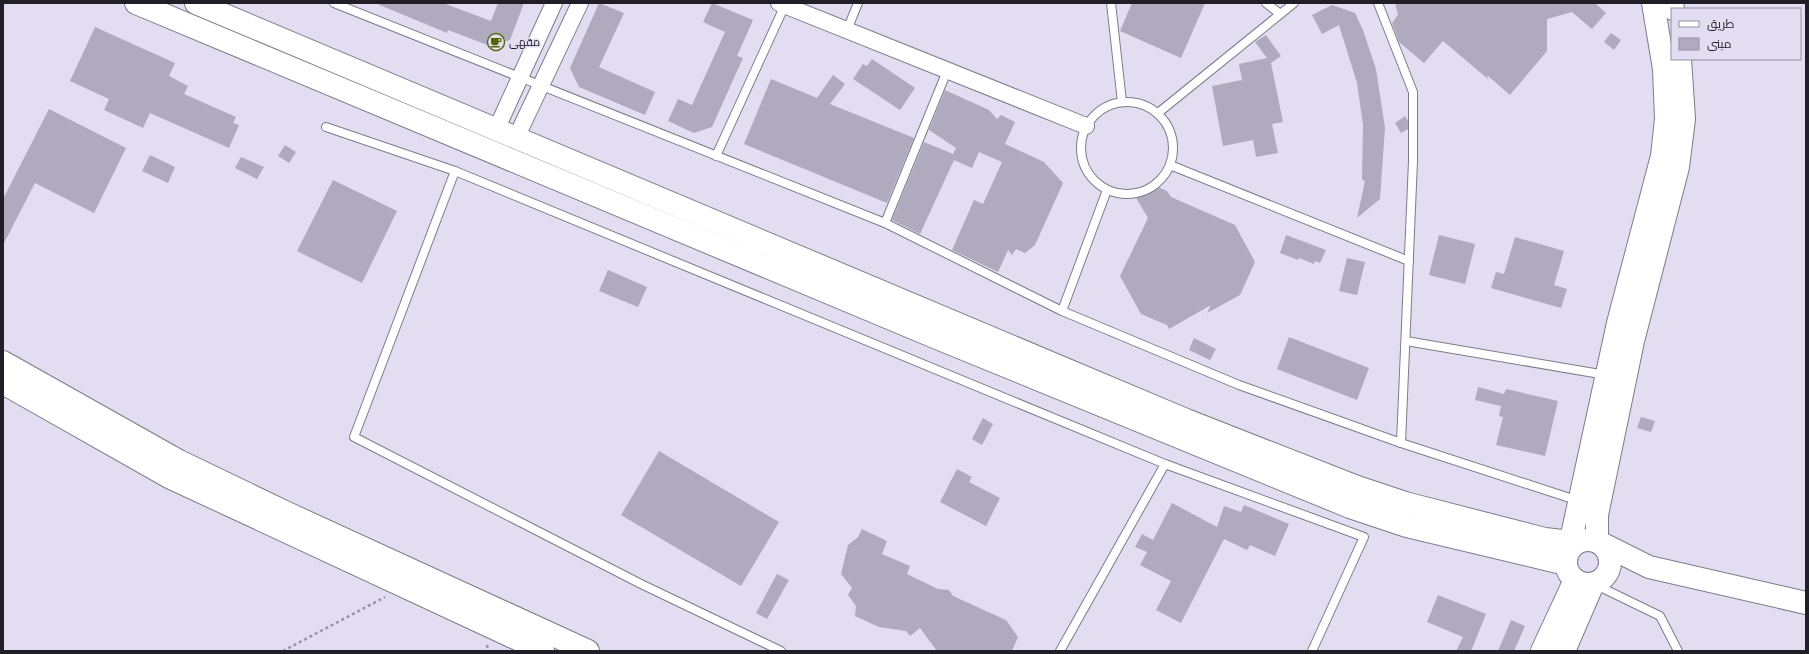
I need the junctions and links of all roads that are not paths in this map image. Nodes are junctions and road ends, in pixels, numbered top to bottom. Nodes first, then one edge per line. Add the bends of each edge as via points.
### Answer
1 (136, 3) edge
2 (196, 3) edge
3 (334, 3) edge
4 (554, 3) edge
5 (580, 3) edge
6 (858, 3) edge
7 (1111, 3) edge
8 (1266, 3) edge
9 (1294, 3) edge
10 (1378, 3) edge
11 (1653, 3) edge
12 (782, 4) edge
13 (1280, 14) junction
14 (847, 30) junction
15 (1680, 60) edge
16 (947, 71) junction
17 (520, 78) junction
18 (541, 86) junction
19 (1122, 102) junction
20 (1158, 113) junction
21 (1086, 126) junction
22 (326, 127) dead end
23 (506, 134) junction
24 (716, 156) junction
25 (1170, 165) junction
26 (455, 171) junction
27 (1107, 190) junction
28 (885, 223) junction
29 (1409, 261) junction
30 (1062, 311) junction
31 (1406, 341) junction
32 (3, 362) edge
33 (1607, 375) junction
34 (3, 383) edge
35 (1401, 443) junction
36 (1166, 464) junction
37 (1580, 501) junction
38 (1584, 558) junction
39 (1649, 567) junction
40 (1806, 603) edge
41 (543, 651) edge
42 (588, 651) edge
43 (781, 651) edge
44 (1060, 651) edge
45 (1312, 651) edge
46 (1542, 651) edge
47 (1564, 651) edge
48 (1678, 651) edge

1 - 38 main road via 922,332 1350,507 1407,526
2 - 23 main road
3 - 17 lane
4 - 17 street
5 - 18 street
6 - 14 lane
7 - 19 lane
8 - 13 lane
9 - 13 lane
10 - 29 lane via 1413,92
11 - 33 main road via 1664,69 1666,119 1662,156
12 - 14 street
12 - 24 lane
13 - 20 lane
14 - 16 street
15 - 38 main road via 1684,119 1678,167 1633,341 1597,515
16 - 21 street
16 - 28 lane
17 - 18 lane
17 - 23 street
18 - 23 street
18 - 24 lane
19 - 20 lane via 1135,102
19 - 21 lane via 1108,106 1095,114
20 - 25 lane via 1167,124 1172,137
21 - 27 lane via 1082,141 1082,156 1086,170 1095,182
22 - 26 lane
23 - 38 main road via 1179,417 1357,487 1405,503 1545,539
24 - 28 lane
25 - 27 lane via 1162,178 1151,188 1137,193 1122,194
25 - 29 lane
26 - 36 lane
26 - 43 lane via 354,437 634,581
27 - 30 lane
28 - 30 lane
29 - 31 lane
30 - 35 lane via 1239,385
31 - 33 lane
31 - 35 lane
32 - 42 main road via 201,472
33 - 37 main road
34 - 41 main road via 170,477
35 - 37 lane
36 - 44 lane
36 - 45 lane via 1364,537
37 - 38 main road
38 - 39 main road
38 - 39 main road
38 - 46 main road
38 - 47 main road
38 - 48 lane via 1660,616
39 - 40 main road

